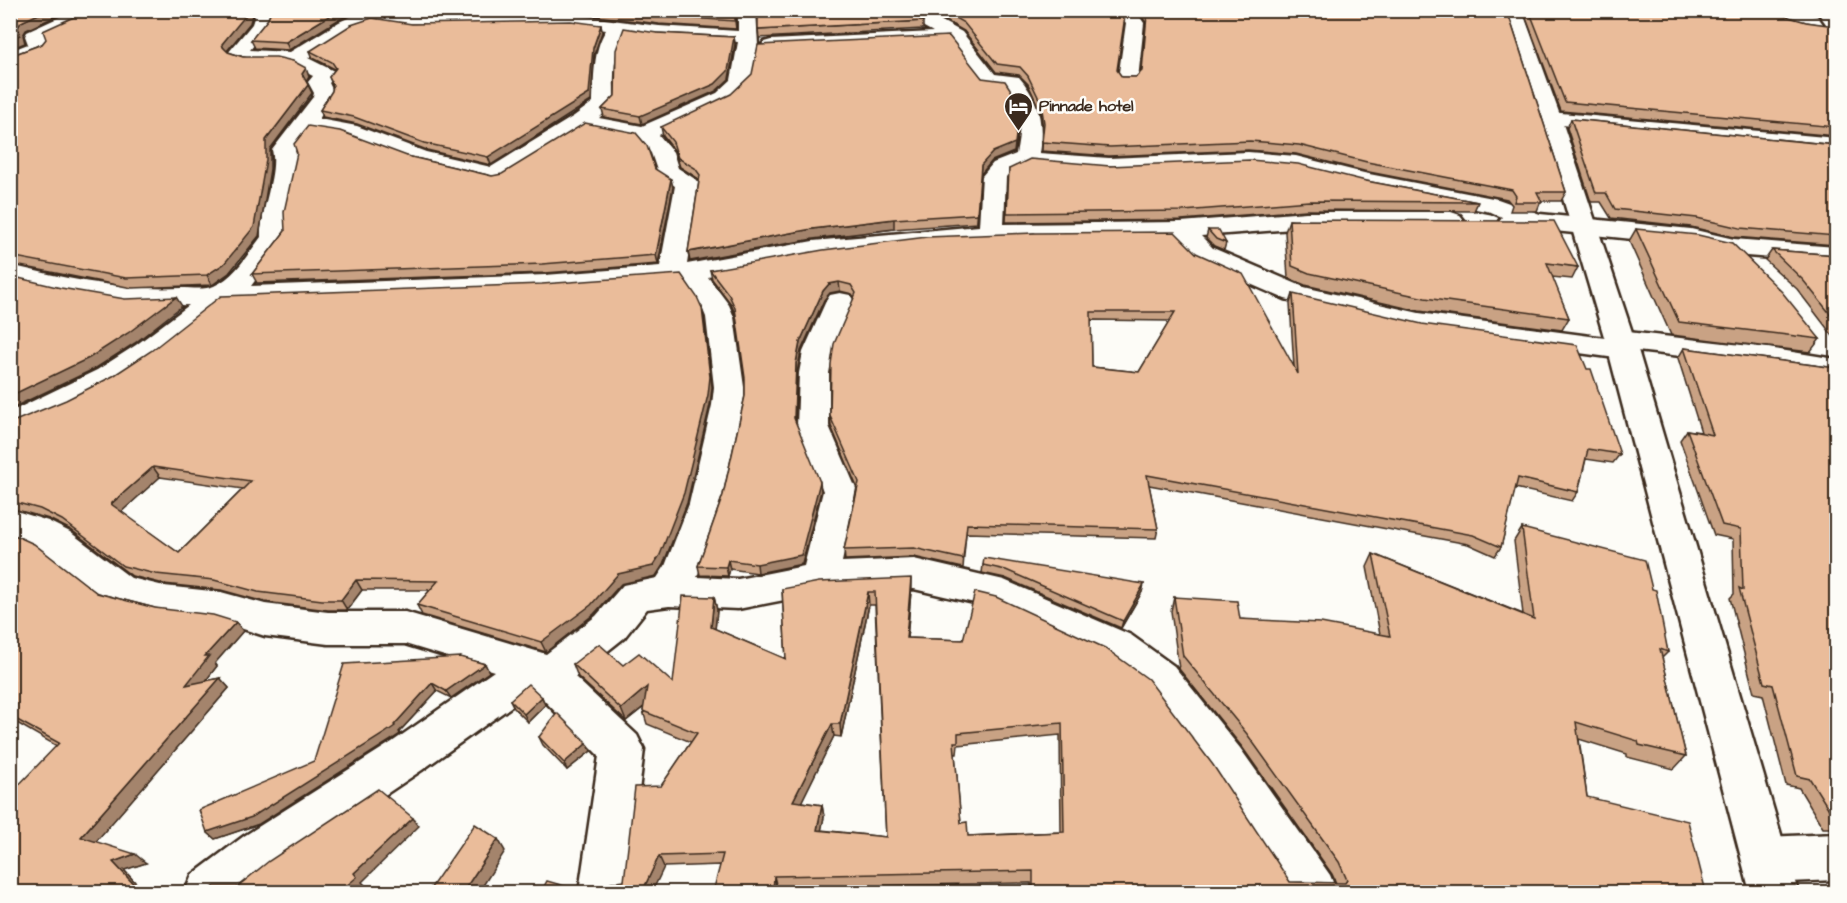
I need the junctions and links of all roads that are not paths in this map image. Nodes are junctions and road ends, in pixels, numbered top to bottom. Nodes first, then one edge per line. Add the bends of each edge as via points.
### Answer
1 (91, 10) edge
2 (260, 10) edge
3 (747, 10) edge
4 (920, 10) edge
5 (1126, 10) edge
6 (1513, 10) edge
7 (1819, 17) edge
8 (620, 25) junction
9 (1836, 25) edge
10 (955, 36) junction
11 (747, 42) junction
12 (10, 58) edge
13 (294, 58) junction
14 (1128, 79) edge
15 (1550, 118) junction
16 (582, 121) junction
17 (306, 123) junction
18 (646, 134) junction
19 (1836, 145) edge
20 (1027, 158) junction
21 (1536, 221) junction
22 (1584, 226) junction
23 (1181, 230) junction
24 (991, 232) junction
25 (1734, 247) junction
26 (1836, 255) edge
27 (1759, 272) edge
28 (10, 273) edge
29 (682, 273) junction
30 (219, 295) junction
31 (840, 301) dead end
32 (1621, 345) junction
33 (1836, 368) edge
34 (10, 424) edge
35 (10, 522) edge
36 (820, 578) junction
37 (669, 591) junction
38 (538, 670) junction
39 (1836, 857) edge
40 (1770, 876) edge
41 (209, 892) edge
42 (603, 892) edge
43 (1313, 892) edge

1 - 12 street via 34,36 39,46
2 - 13 street via 265,14 261,25 238,53
3 - 11 street
4 - 10 street via 931,23
5 - 14 street via 1135,23
6 - 15 street
7 - 9 street
8 - 11 street
8 - 13 street via 573,20 414,22 363,18
8 - 16 street via 611,37 604,101
10 - 11 street
10 - 20 street via 989,80 1012,81 1024,94 1030,110
11 - 18 street via 741,82 735,88
13 - 17 street via 327,75 318,82 323,97
15 - 19 street
15 - 22 street
16 - 17 street via 495,175 419,157 349,131
16 - 18 street
17 - 30 street via 283,150 286,160 273,219 274,238 241,282
18 - 29 street via 662,152 667,171 687,184
20 - 21 street via 1109,165 1248,159 1296,163 1498,206
20 - 24 street via 1001,168 993,176
21 - 22 street
21 - 23 street via 1306,220
22 - 25 street via 1691,237
22 - 32 street
23 - 24 street
23 - 32 street via 1204,254 1295,293 1419,322
24 - 29 street via 813,249
25 - 26 street
25 - 27 street
28 - 30 street via 132,298
29 - 30 street via 545,283
29 - 37 street via 715,305 720,317 729,387 706,504 682,571
30 - 34 street via 108,377
31 - 36 street via 818,352 814,373 813,426 840,492
32 - 33 street via 1768,357
32 - 40 street
35 - 38 street via 57,542 120,590 164,601 221,607 265,620 328,628 405,628
36 - 37 street via 738,594
36 - 43 street via 914,574 969,586 1004,595 1117,647 1160,678 1179,700
37 - 38 street via 636,597 609,627
38 - 41 street via 504,688 260,852
38 - 42 street via 622,749
39 - 40 street

